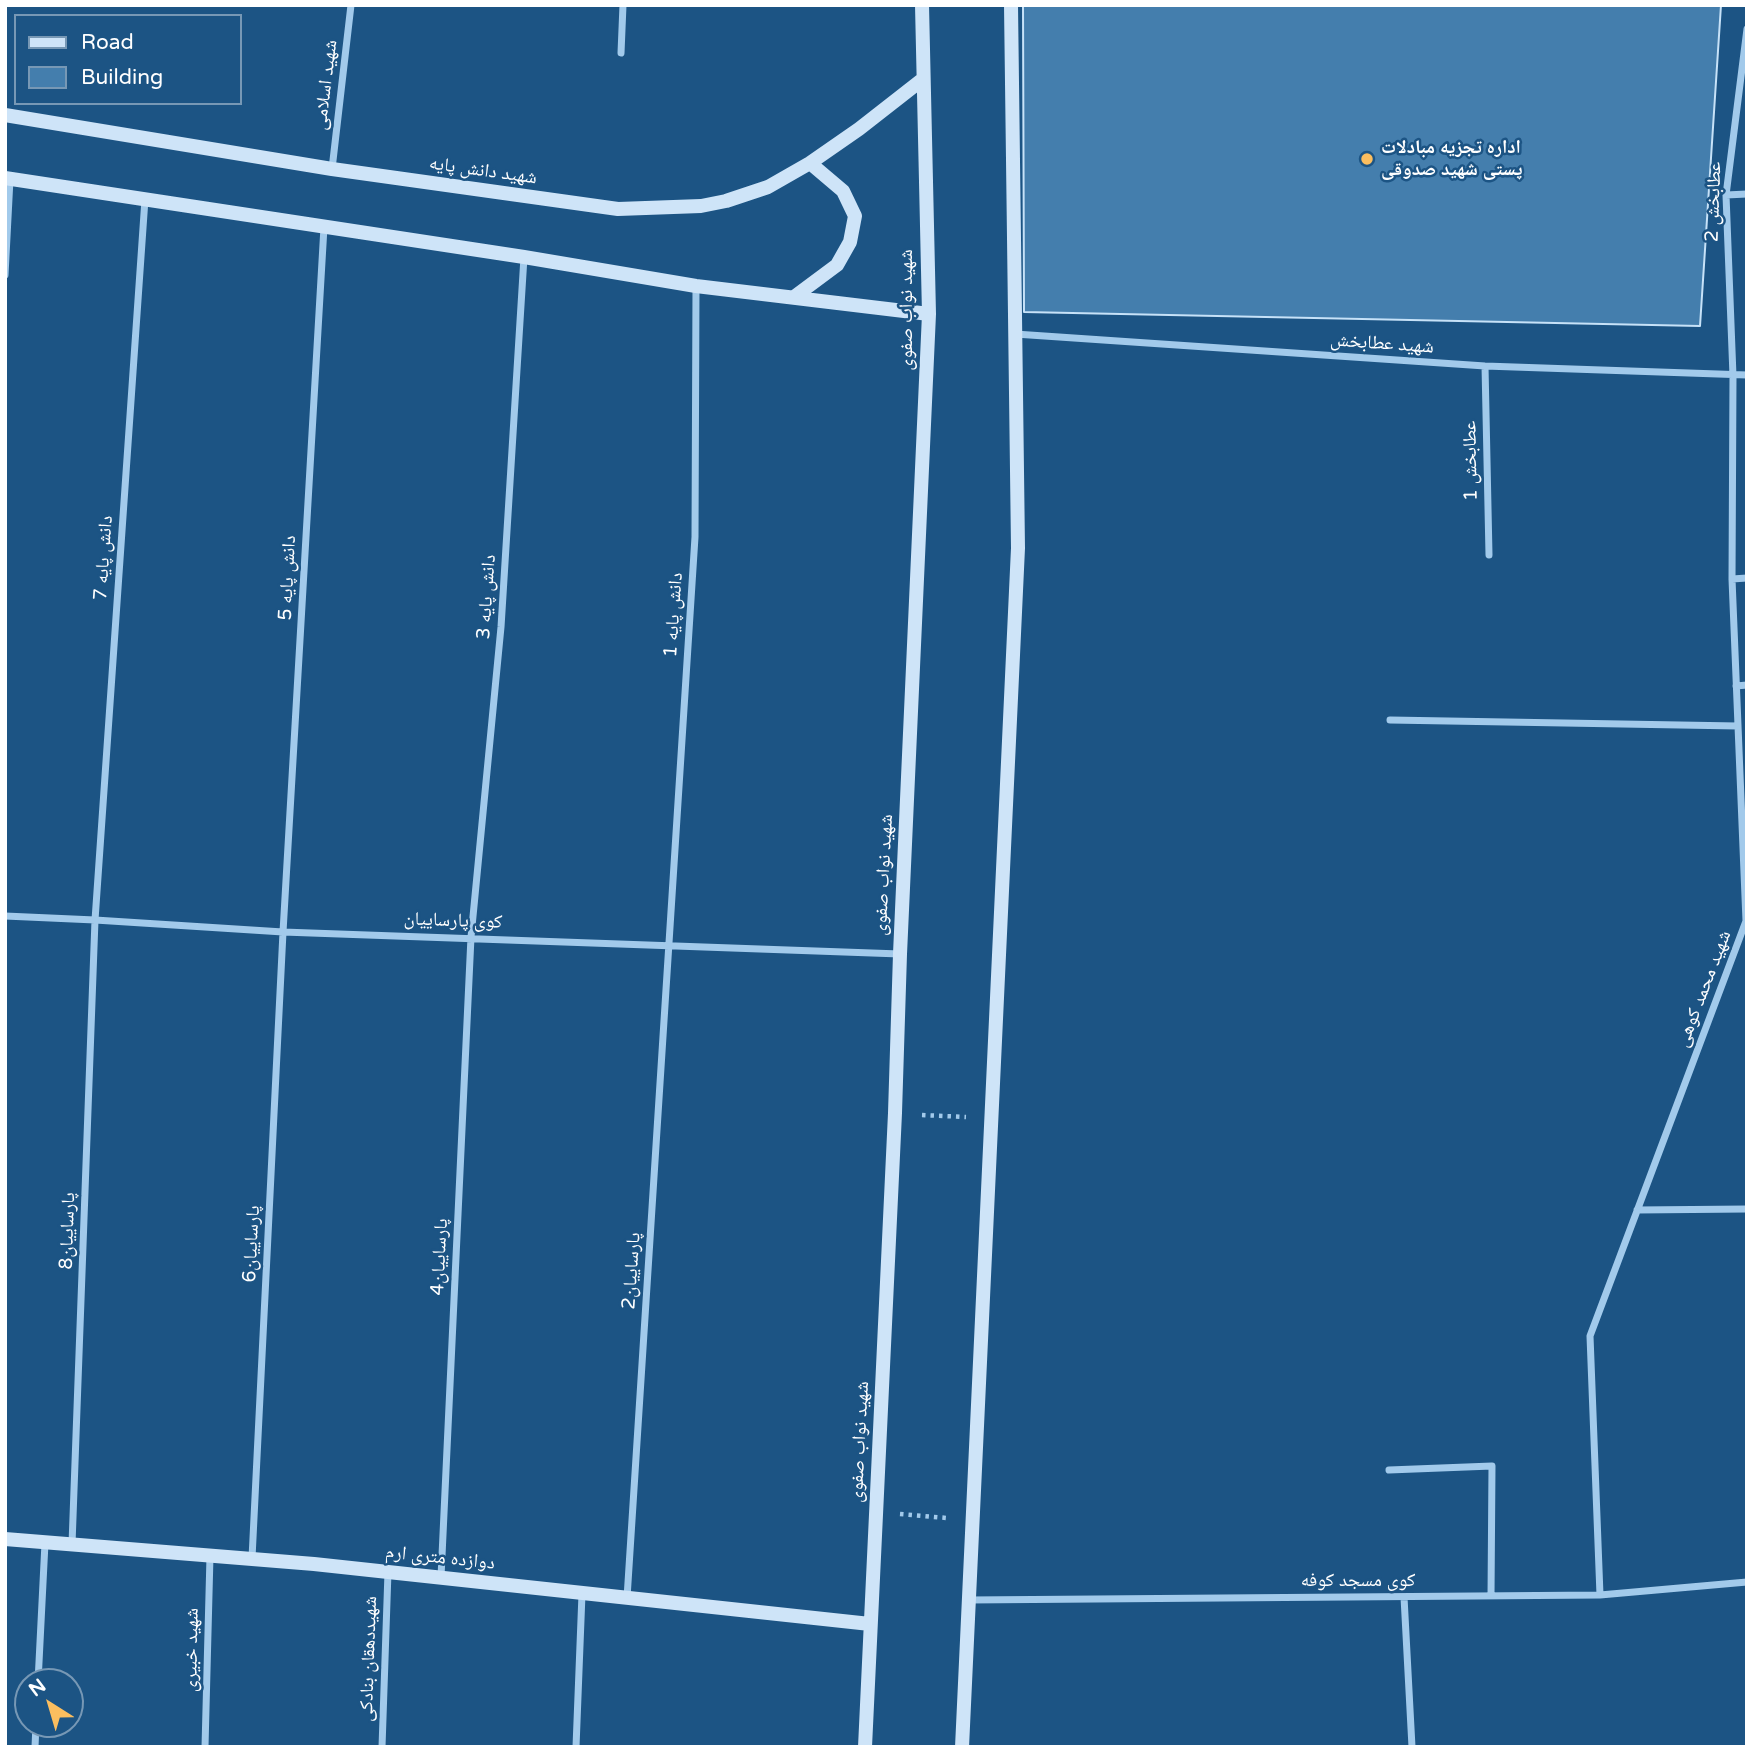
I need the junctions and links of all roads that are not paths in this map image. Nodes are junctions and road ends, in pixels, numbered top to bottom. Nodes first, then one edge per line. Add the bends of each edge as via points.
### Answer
1 (351, 5) edge
2 (623, 5) edge
3 (922, 5) edge
4 (1012, 5) edge
5 (1747, 29) edge
6 (621, 53) dead end
7 (923, 79) junction
8 (5, 115) edge
9 (810, 163) junction
10 (332, 169) junction
11 (8, 178) edge
12 (1747, 194) edge
13 (1726, 195) junction
14 (145, 199) junction
15 (324, 227) junction
16 (524, 257) junction
17 (5, 275) edge
18 (696, 286) junction
19 (794, 297) junction
20 (929, 314) junction
21 (1016, 334) junction
22 (1485, 366) junction
23 (1747, 375) edge
24 (1733, 376) junction
25 (1489, 555) dead end
26 (1747, 578) edge
27 (1732, 579) junction
28 (1747, 685) edge
29 (1736, 686) junction
30 (1390, 720) dead end
31 (1738, 726) junction
32 (1746, 896) edge
33 (5, 916) edge
34 (95, 919) junction
35 (283, 932) junction
36 (471, 937) junction
37 (667, 945) junction
38 (900, 954) junction
39 (1747, 1209) edge
40 (1637, 1210) junction
41 (1389, 1470) dead end
42 (5, 1539) edge
43 (45, 1542) junction
44 (72, 1544) junction
45 (210, 1555) junction
46 (252, 1559) junction
47 (388, 1572) junction
48 (441, 1577) junction
49 (1747, 1581) edge
50 (583, 1593) junction
51 (1600, 1595) junction
52 (1491, 1596) junction
53 (1404, 1597) junction
54 (628, 1598) junction
55 (969, 1600) junction
56 (870, 1624) junction
57 (39, 1668) edge
58 (205, 1747) edge
59 (382, 1747) edge
60 (576, 1747) edge
61 (865, 1747) edge
62 (962, 1747) edge
63 (1412, 1747) edge

1 - 10 street, شهید اسلامی
2 - 6 street
3 - 7 main road, شهید نواب صفوی
4 - 21 main road
5 - 13 street, عطابخش 2
7 - 9 main road, شهید دانش پایه
7 - 20 main road, شهید نواب صفوی
8 - 10 main road, شهید دانش پایه
9 - 10 main road, شهید دانش پایه via 768,187 726,201 618,209
9 - 19 main road via 843,191 855,216 850,242 837,265
11 - 14 main road
11 - 17 street
12 - 13 street
13 - 24 street, عطابخش 2
14 - 15 main road
14 - 34 street, دانش پایه 7
15 - 16 main road
15 - 35 street, دانش پایه 5
16 - 18 main road
16 - 36 street, دانش پایه 3 via 501,627
18 - 19 main road
18 - 37 street, دانش پایه 1 via 695,537
19 - 20 main road
20 - 38 main road, شهید نواب صفوی
21 - 22 street, شهید عطابخش
21 - 55 main road via 1018,548
22 - 24 street, شهید عطابخش
22 - 25 street, عطابخش 1
23 - 24 street, شهید عطابخش
24 - 27 street, شهید محمد کوهی
26 - 27 street
27 - 29 street, شهید محمد کوهی
28 - 29 street
29 - 31 street, شهید محمد کوهی
30 - 31 street
31 - 32 street, شهید محمد کوهی
32 - 40 street, شهید محمد کوهی via 1746,921
33 - 34 street, کوی پارساییان
34 - 35 street, کوی پارساییان
34 - 44 street, پارساییان8
35 - 36 street, کوی پارساییان
35 - 46 street, پارساییان6
36 - 37 street, کوی پارساییان
36 - 48 street, پارساییان4
37 - 38 street, کوی پارساییان
37 - 54 street, پارساییان2
38 - 56 main road, شهید نواب صفوی
39 - 40 street
40 - 51 street, شهید محمد کوهی via 1590,1336
41 - 52 street via 1492,1466
42 - 43 main road, دوازده متری ارم
43 - 44 main road, دوازده متری ارم
43 - 57 street
44 - 45 main road, دوازده متری ارم
45 - 46 main road, دوازده متری ارم
45 - 58 street, شهید خبیری
46 - 47 main road, دوازده متری ارم
47 - 48 main road, دوازده متری ارم
47 - 59 street, شهیددهقان بنادکی
48 - 50 main road, دوازده متری ارم
49 - 51 street, کوی مسجد کوفه
50 - 54 main road, دوازده متری ارم
50 - 60 street
51 - 52 street, کوی مسجد کوفه
52 - 53 street, کوی مسجد کوفه
53 - 55 street, کوی مسجد کوفه
53 - 63 street
54 - 56 main road, دوازده متری ارم
55 - 62 main road
56 - 61 main road, شهید نواب صفوی

